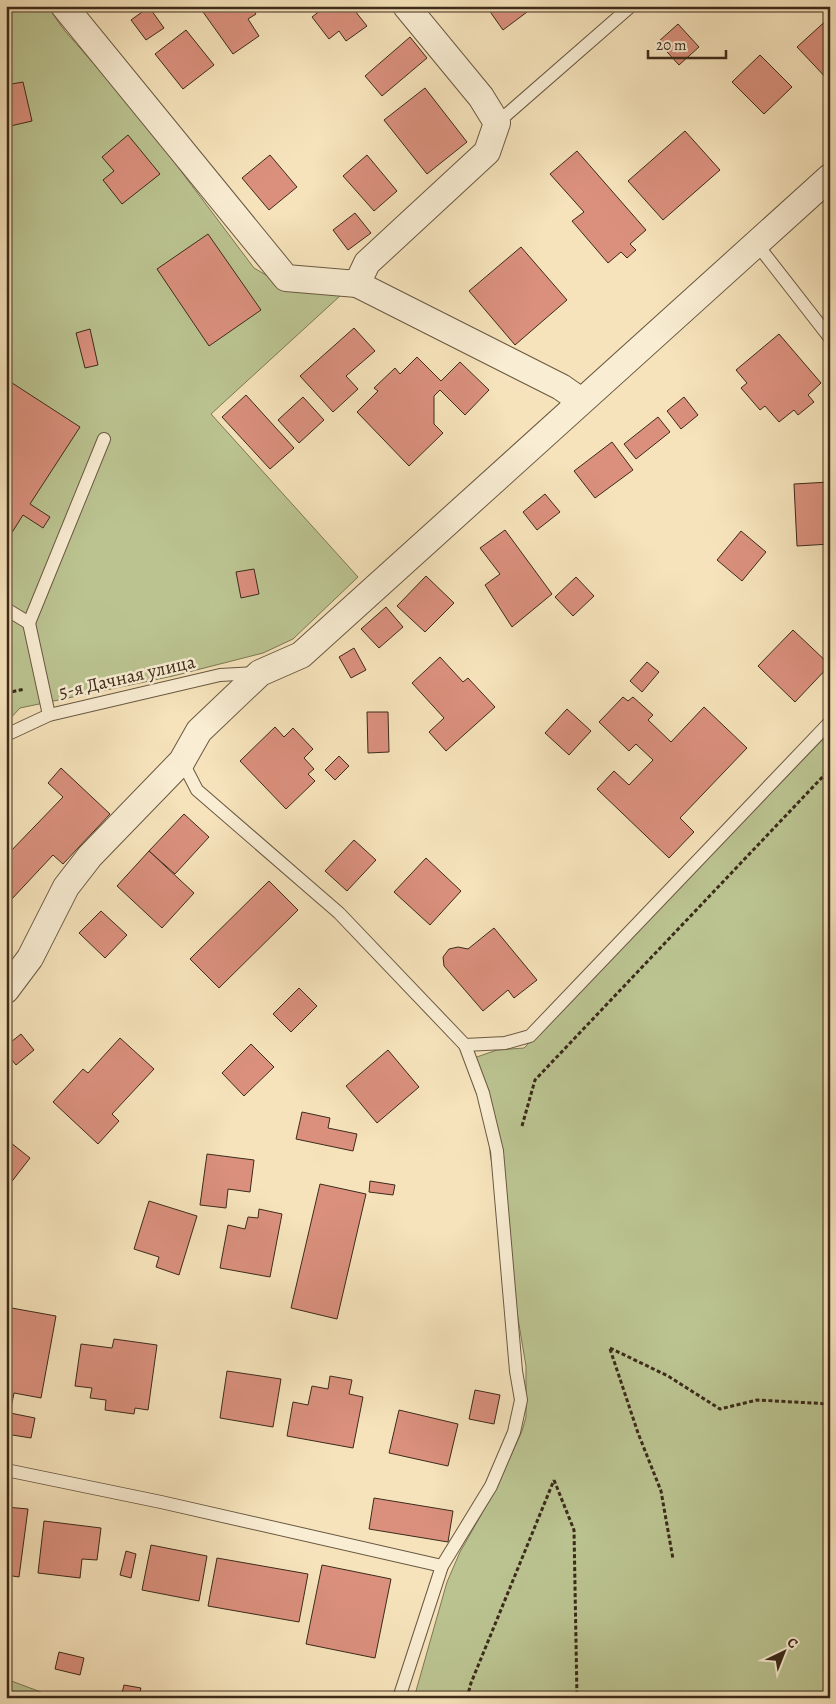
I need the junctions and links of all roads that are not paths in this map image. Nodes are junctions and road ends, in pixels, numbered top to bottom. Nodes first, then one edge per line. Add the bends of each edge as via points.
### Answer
1 (64, 6) edge
2 (406, 6) edge
3 (631, 6) edge
4 (497, 123) junction
5 (830, 178) edge
6 (756, 243) junction
7 (357, 284) junction
8 (830, 338) edge
9 (581, 401) junction
10 (104, 439) dead end
11 (6, 610) edge
12 (30, 622) junction
13 (260, 673) junction
14 (49, 715) junction
15 (830, 722) edge
16 (6, 735) edge
17 (182, 762) junction
18 (6, 990) edge
19 (465, 1044) junction
20 (6, 1470) edge
21 (442, 1566) junction
22 (399, 1698) edge

1 - 7 street via 286,278
2 - 4 street via 481,97
3 - 4 lane
4 - 7 street via 486,152 367,263
5 - 6 street
6 - 8 lane
6 - 9 street
7 - 9 street via 561,387
9 - 13 street via 301,655
10 - 12 lane
11 - 12 lane
12 - 14 lane
13 - 14 lane, 5-я Дачная улица via 220,675
13 - 17 street via 199,731
14 - 16 lane, 5-я Дачная улица
15 - 19 lane via 530,1036 505,1043
17 - 18 street via 90,856 66,887 30,958
17 - 19 lane via 197,790 339,913
19 - 21 lane via 497,1151 521,1400 514,1432 491,1486
20 - 21 lane
21 - 22 lane

